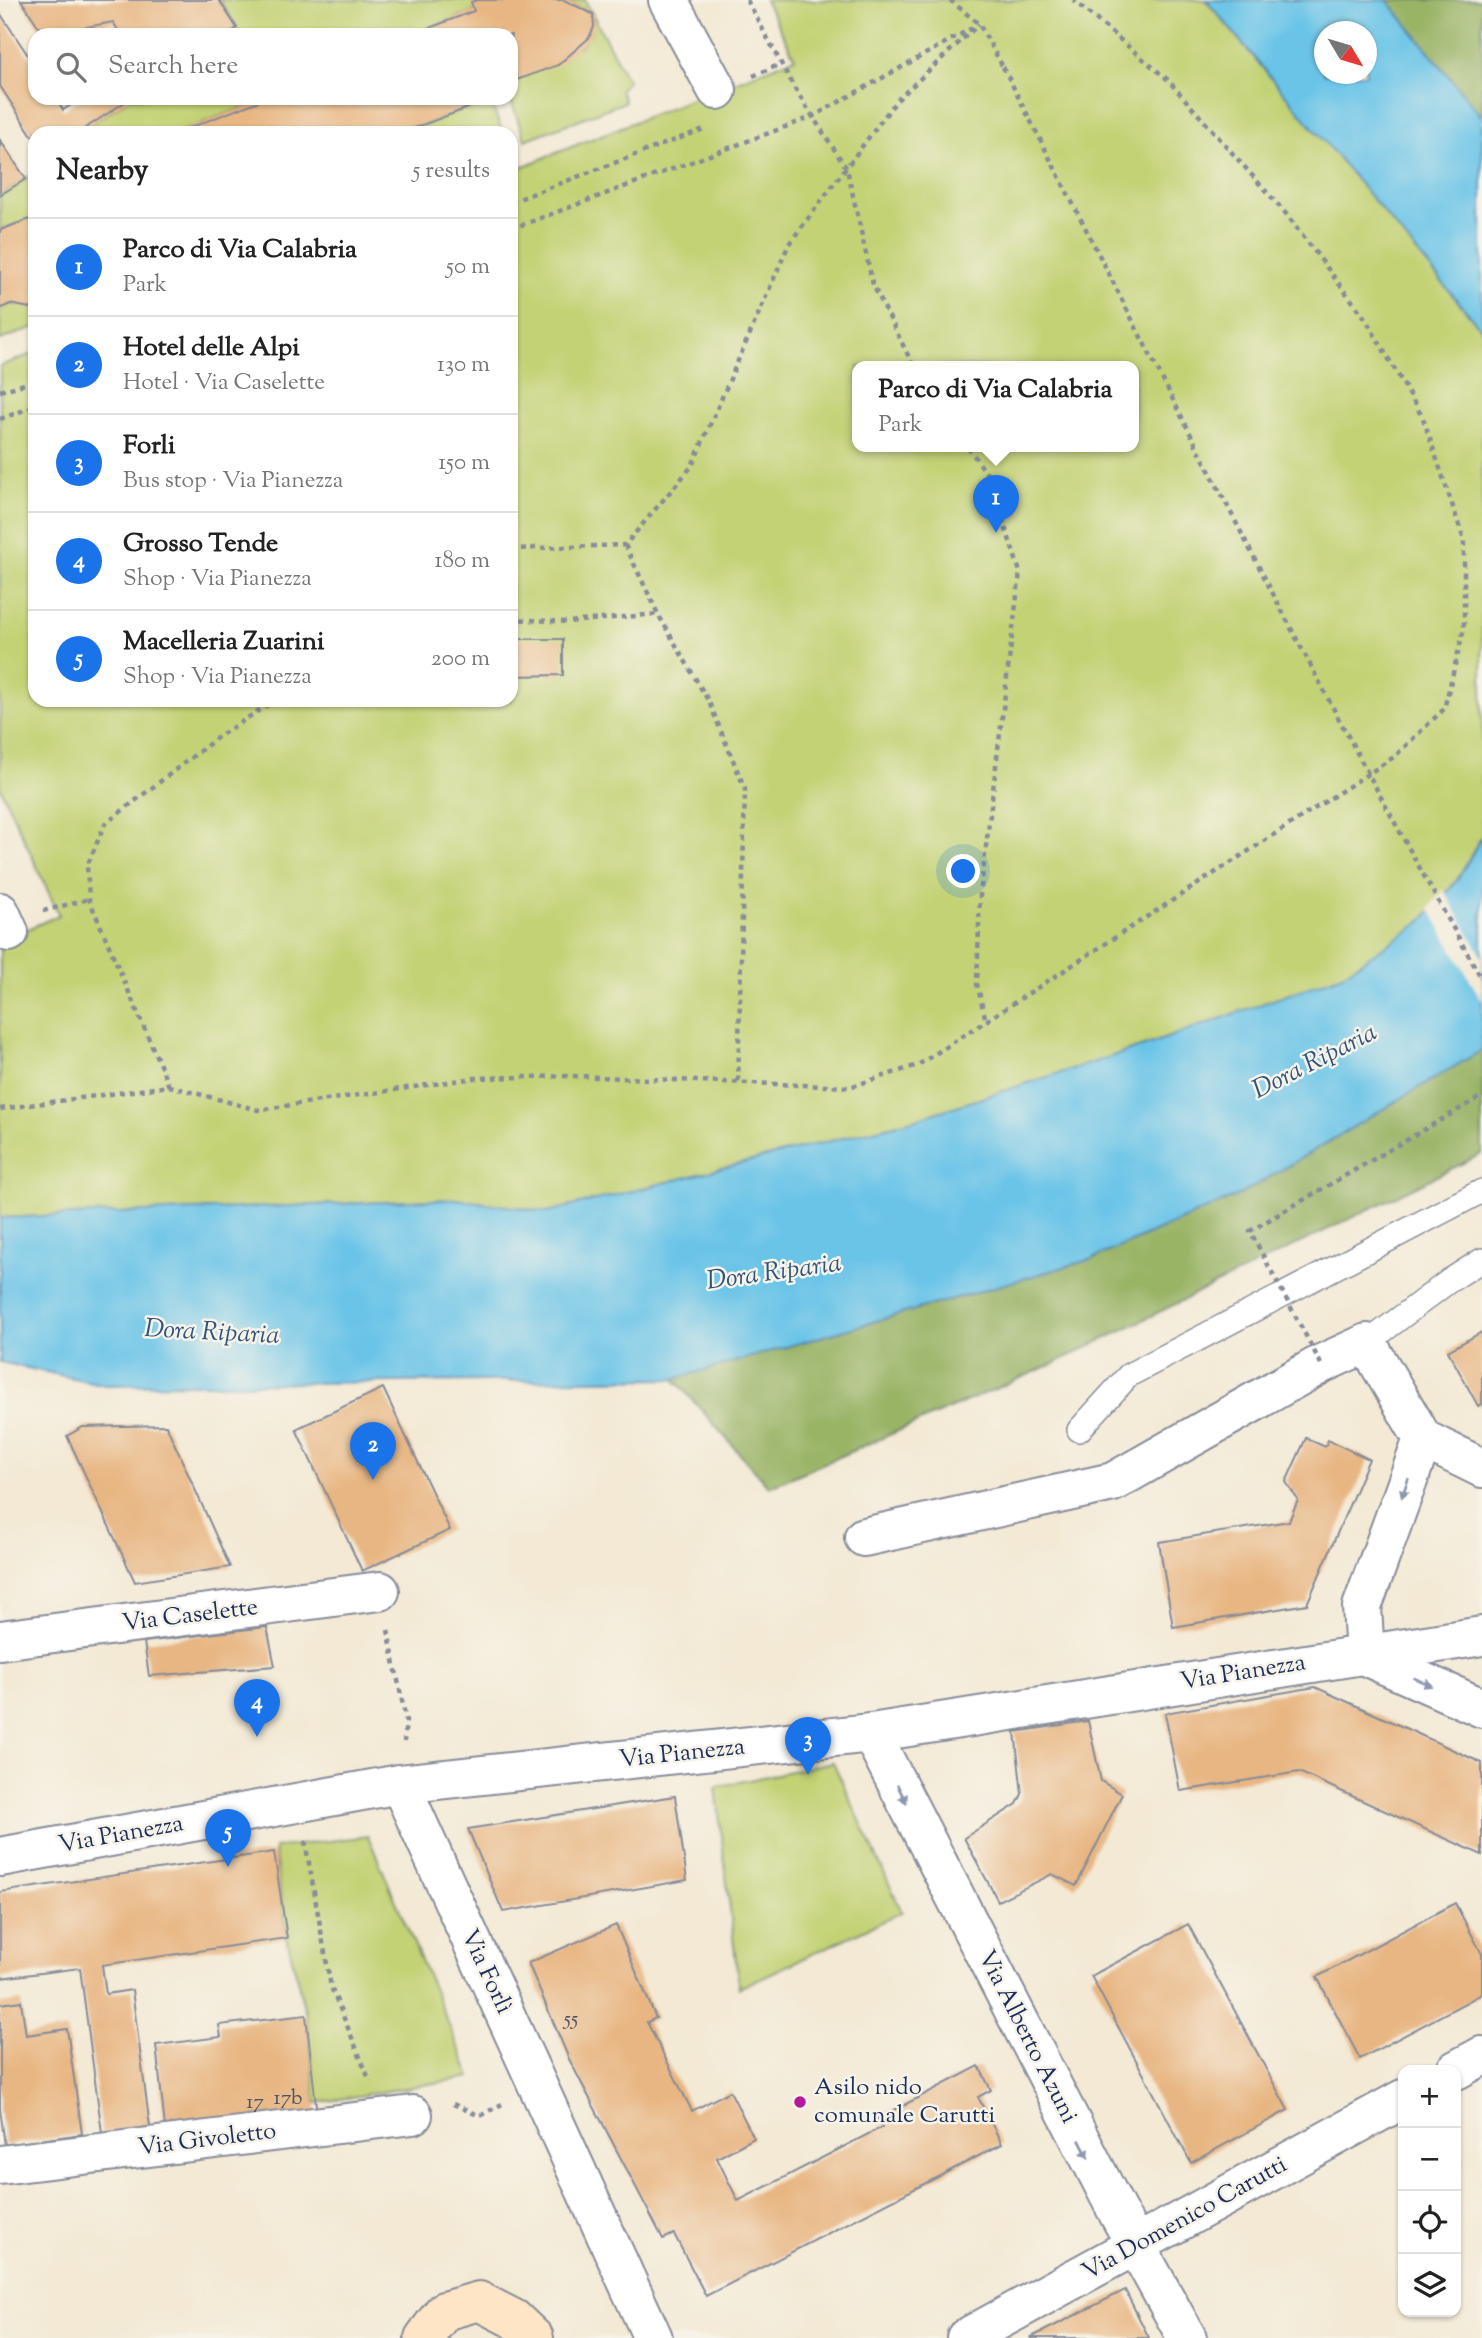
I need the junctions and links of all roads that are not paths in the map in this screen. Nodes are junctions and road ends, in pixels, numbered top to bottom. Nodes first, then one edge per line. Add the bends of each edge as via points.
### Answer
1 (668, 0) edge
2 (717, 90) road end
3 (1482, 1191) edge
4 (1482, 1260) edge
5 (1367, 1343) junction
6 (1079, 1430) dead end
7 (1423, 1439) junction
8 (1482, 1468) edge
9 (864, 1536) dead end
10 (380, 1591) road end
11 (1482, 1636) edge
12 (0, 1640) edge
13 (1365, 1656) junction
14 (1482, 1708) edge
15 (871, 1733) junction
16 (400, 1784) junction
17 (0, 1857) edge
18 (1482, 2056) edge
19 (1461, 2067) edge
20 (1398, 2102) edge
21 (399, 2117) road end
22 (0, 2165) edge
23 (1135, 2246) junction
24 (424, 2338) edge
25 (534, 2338) edge
26 (653, 2338) edge
27 (966, 2338) edge
28 (1188, 2338) edge

1 - 2 street
3 - 6 lane via 1129,1375
4 - 5 lane
5 - 7 street
5 - 9 street via 1321,1364 1113,1482
7 - 8 street
7 -> 13 street via 1362,1607
10 - 12 street, Via Caselette
11 - 13 street, Via Pianezza
13 -> 14 street
13 - 15 street, Via Pianezza
15 - 16 street, Via Pianezza
15 -> 23 street, Via Alberto Azuni
16 - 17 street, Via Pianezza
16 - 26 street, Via Forlì
18 - 19 street
20 - 23 street, Via Domenico Carutti
21 - 22 street, Via Givoletto
23 - 27 street, Via Domenico Carutti
23 - 28 street, Via Alberto Azuni
24 - 25 main road via 444,2311 479,2301 514,2319

